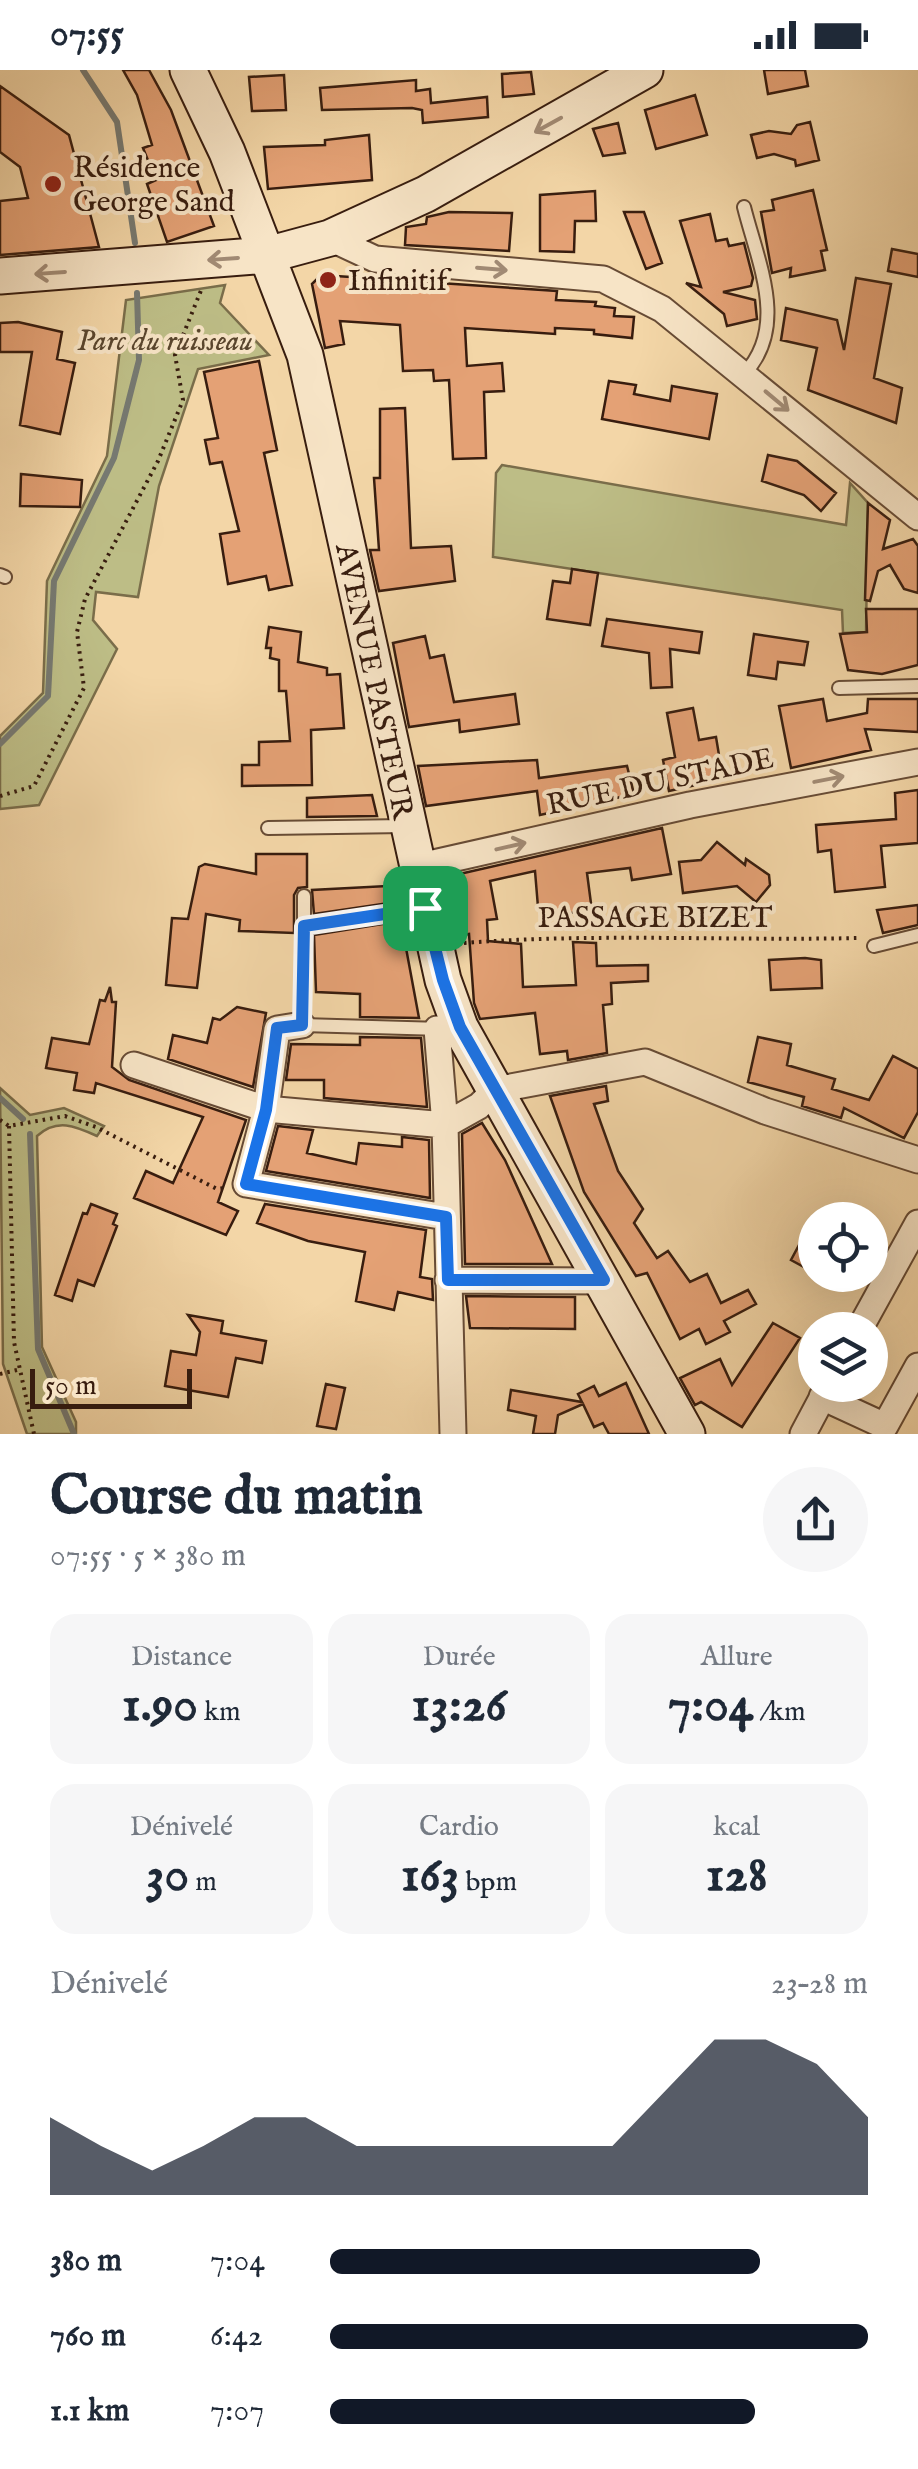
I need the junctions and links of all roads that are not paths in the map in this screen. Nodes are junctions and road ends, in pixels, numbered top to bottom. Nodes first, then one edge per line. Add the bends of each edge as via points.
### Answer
1 (188, 70) edge
2 (636, 72) edge
3 (744, 207) dead end
4 (330, 238) junction
5 (267, 255) junction
6 (0, 276) edge
7 (744, 374) junction
8 (918, 518) edge
9 (918, 686) edge
10 (839, 688) dead end
11 (918, 762) edge
12 (406, 826) junction
13 (268, 828) dead end
14 (416, 867) junction
15 (304, 896) dead end
16 (425, 908) junction
17 (304, 926) junction
18 (918, 936) edge
19 (874, 946) road end
20 (302, 1025) junction
21 (448, 1028) junction
22 (134, 1065) dead end
23 (495, 1090) junction
24 (266, 1110) junction
25 (444, 1125) junction
26 (918, 1160) edge
27 (446, 1217) junction
28 (918, 1223) edge
29 (911, 1252) edge
30 (448, 1280) junction
31 (604, 1280) junction
32 (871, 1312) edge
33 (918, 1366) edge
34 (820, 1402) edge
35 (845, 1402) edge
36 (453, 1434) edge
37 (687, 1434) edge
38 (803, 1434) edge

1 - 5 main road, AVENUE PASTEUR
2 -> 4 main road via 426,194
3 - 7 lane via 770,310 762,356
4 - 5 main road
4 -> 7 street via 375,259 603,279 662,309
5 -> 6 main road
5 - 12 main road, AVENUE PASTEUR via 313,387
7 -> 8 street
9 - 10 lane
14 -> 11 street, RUE DU STADE
12 - 13 lane
12 - 14 main road, AVENUE PASTEUR
14 - 16 main road, AVENUE PASTEUR
15 - 17 lane
16 - 17 lane
16 - 21 main road, AVENUE PASTEUR
17 - 20 lane
18 - 19 lane
20 - 21 lane
20 - 24 street via 277,1028
21 - 23 main road, AVENUE PASTEUR
21 - 25 street
22 - 24 street
23 - 25 street
23 - 26 street via 645,1062
23 - 31 main road, AVENUE PASTEUR
24 - 25 street
24 - 27 street via 246,1184
25 - 27 street
27 - 30 street
28 - 29 street
29 - 32 street
30 - 31 street
30 - 36 street
31 - 37 main road, AVENUE PASTEUR
33 - 35 street via 886,1426
34 - 38 street

